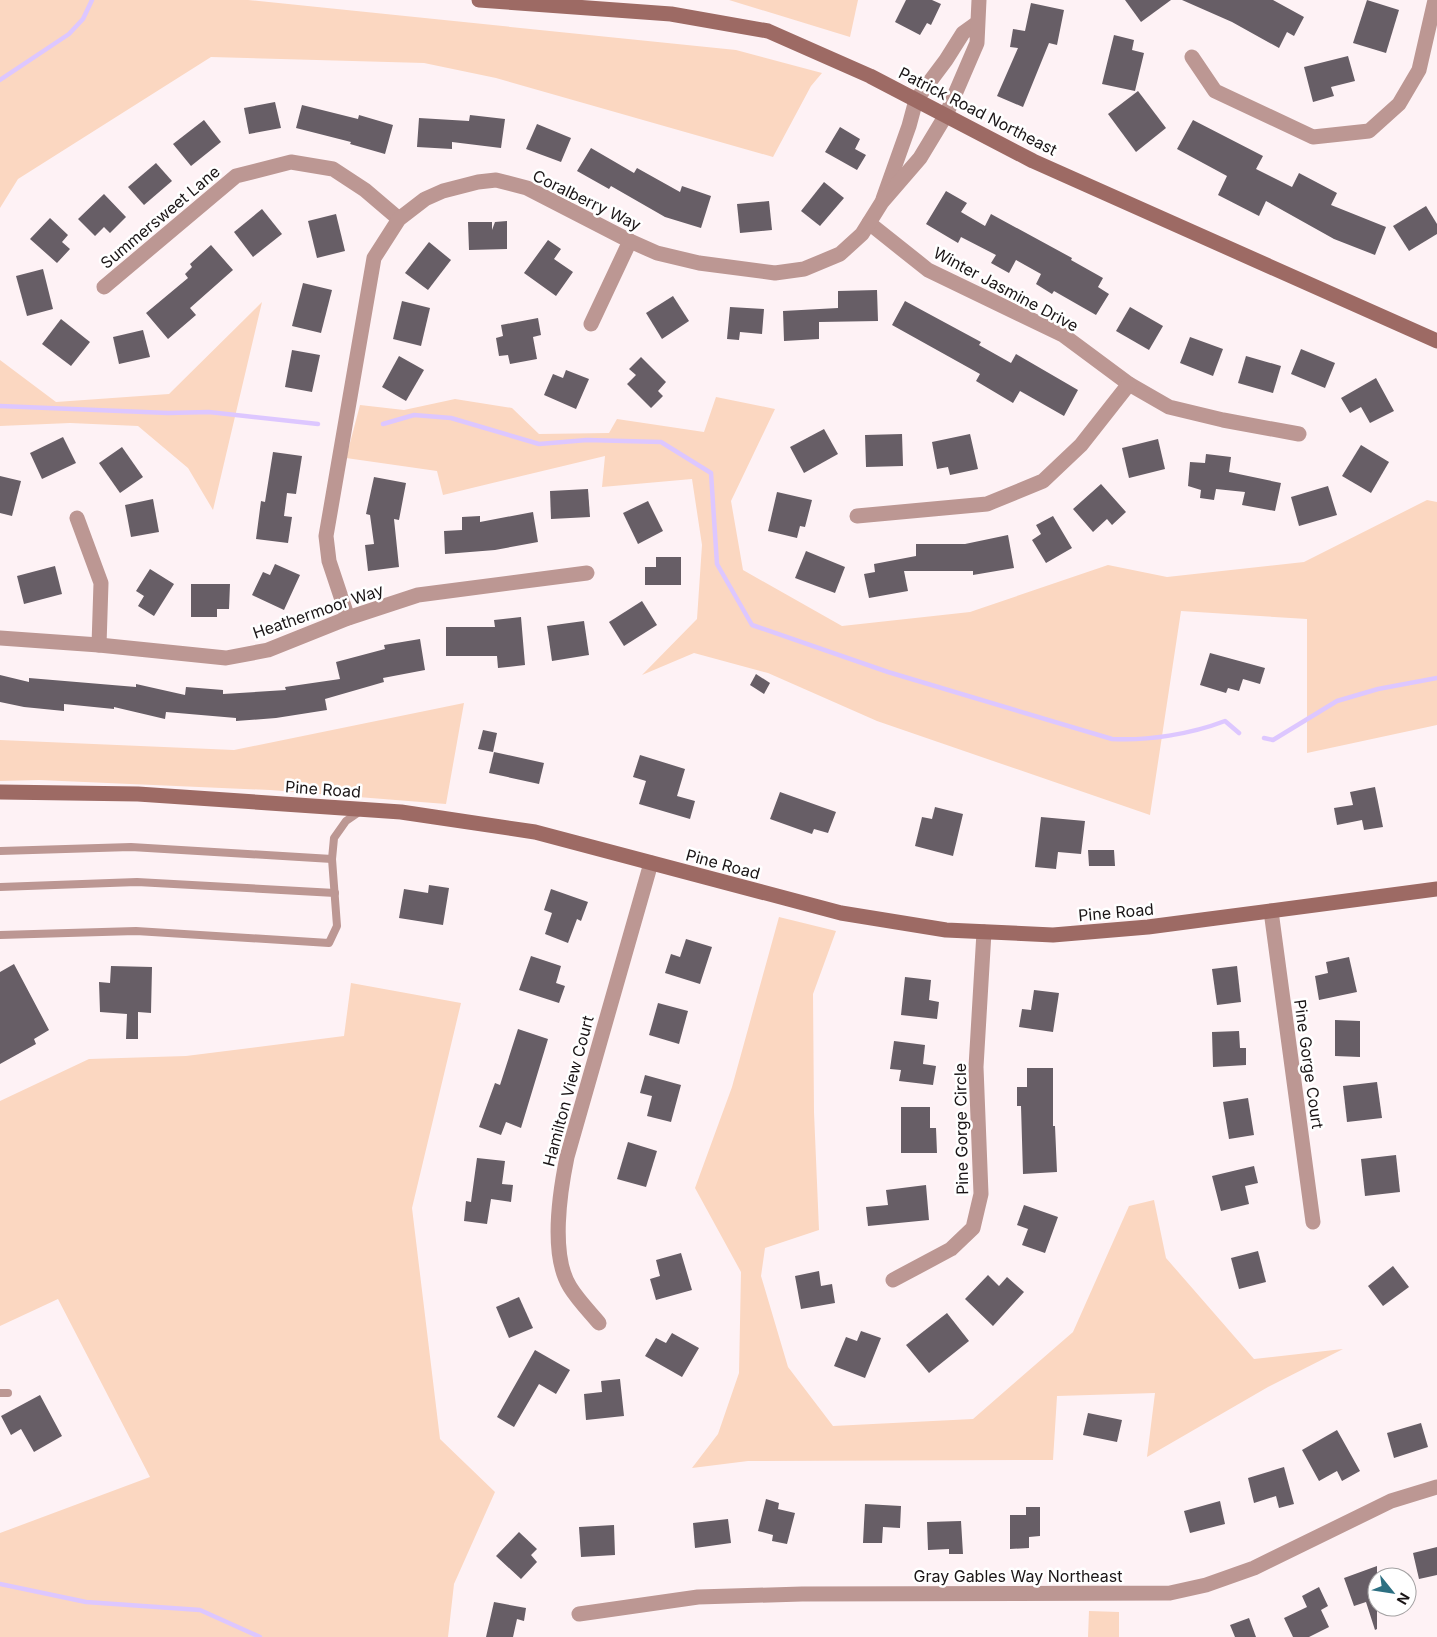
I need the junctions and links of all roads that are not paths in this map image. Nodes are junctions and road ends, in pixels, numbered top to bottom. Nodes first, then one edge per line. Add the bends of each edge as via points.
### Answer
1 (480, 0) edge
2 (979, 0) edge
3 (1435, 0) edge
4 (977, 23) junction
5 (1192, 57) dead end
6 (916, 100) junction
7 (946, 115) junction
8 (882, 202) junction
9 (399, 219) junction
10 (869, 224) junction
11 (630, 241) junction
12 (104, 287) dead end
13 (591, 324) dead end
14 (1437, 341) edge
15 (1129, 384) junction
16 (1299, 434) dead end
17 (857, 516) dead end
18 (77, 518) dead end
19 (587, 573) dead end
20 (348, 618) junction
21 (0, 638) edge
22 (99, 645) junction
23 (0, 792) edge
24 (363, 809) junction
25 (0, 851) edge
26 (332, 859) junction
27 (651, 863) junction
28 (0, 887) edge
29 (1437, 889) edge
30 (335, 893) junction
31 (1271, 911) junction
32 (984, 932) junction
33 (0, 935) edge
34 (1313, 1222) dead end
35 (893, 1280) dead end
36 (599, 1323) dead end
37 (1437, 1487) edge
38 (579, 1614) dead end

1 - 6 street, Patrick Road Northeast via 671,14 768,31
2 - 4 street, Coralberry Way
3 - 5 street via 1420,70 1398,104 1369,131 1313,137 1216,91
4 - 6 street, Coralberry Way via 963,33
4 - 7 street, Coralberry Way via 977,43
6 - 7 street, Patrick Road Northeast
6 - 8 street, Coralberry Way
7 - 8 street, Coralberry Way via 920,158
7 - 14 street, Patrick Road Northeast via 1033,161
8 - 10 street, Coralberry Way
9 - 11 street, Coralberry Way via 425,199 442,191 496,180 527,188
9 - 12 street, Summersweet Lane via 365,190 333,169 291,162 236,176
9 - 20 street, Coralberry Way via 374,258 326,536 329,562
10 - 11 street, Coralberry Way via 840,254 804,269 775,273 699,263 657,253
10 - 15 street, Winter Jasmine Drive via 928,270 1064,336
11 - 13 street
15 - 16 street, Winter Jasmine Drive via 1168,407
15 - 17 street via 1081,445 1043,481 987,504
18 - 22 street via 101,582
19 - 20 street, Heathermoor Way via 418,595
20 - 22 street, Heathermoor Way via 268,650 226,658
21 - 22 street, Heathermoor Way
23 - 24 street, Pine Road via 138,794
24 - 26 lane via 339,829 334,838
24 - 27 street, Pine Road via 535,832
25 - 26 lane via 131,847
26 - 30 lane
27 - 32 street, Pine Road via 841,913 946,930
27 - 36 street, Hamilton View Court via 567,1157 559,1196 560,1255 569,1286
28 - 30 lane via 138,882
29 - 31 street, Pine Road
30 - 33 lane via 337,926 329,943 163,932
31 - 32 street, Pine Road via 1148,927 1052,935
31 - 34 street, Pine Gorge Court
32 - 35 street, Pine Gorge Circle via 976,1067 981,1194 973,1228 951,1249
37 - 38 street, Gray Gables Way Northeast via 1392,1501 1254,1568 1206,1585 1170,1593 698,1597

